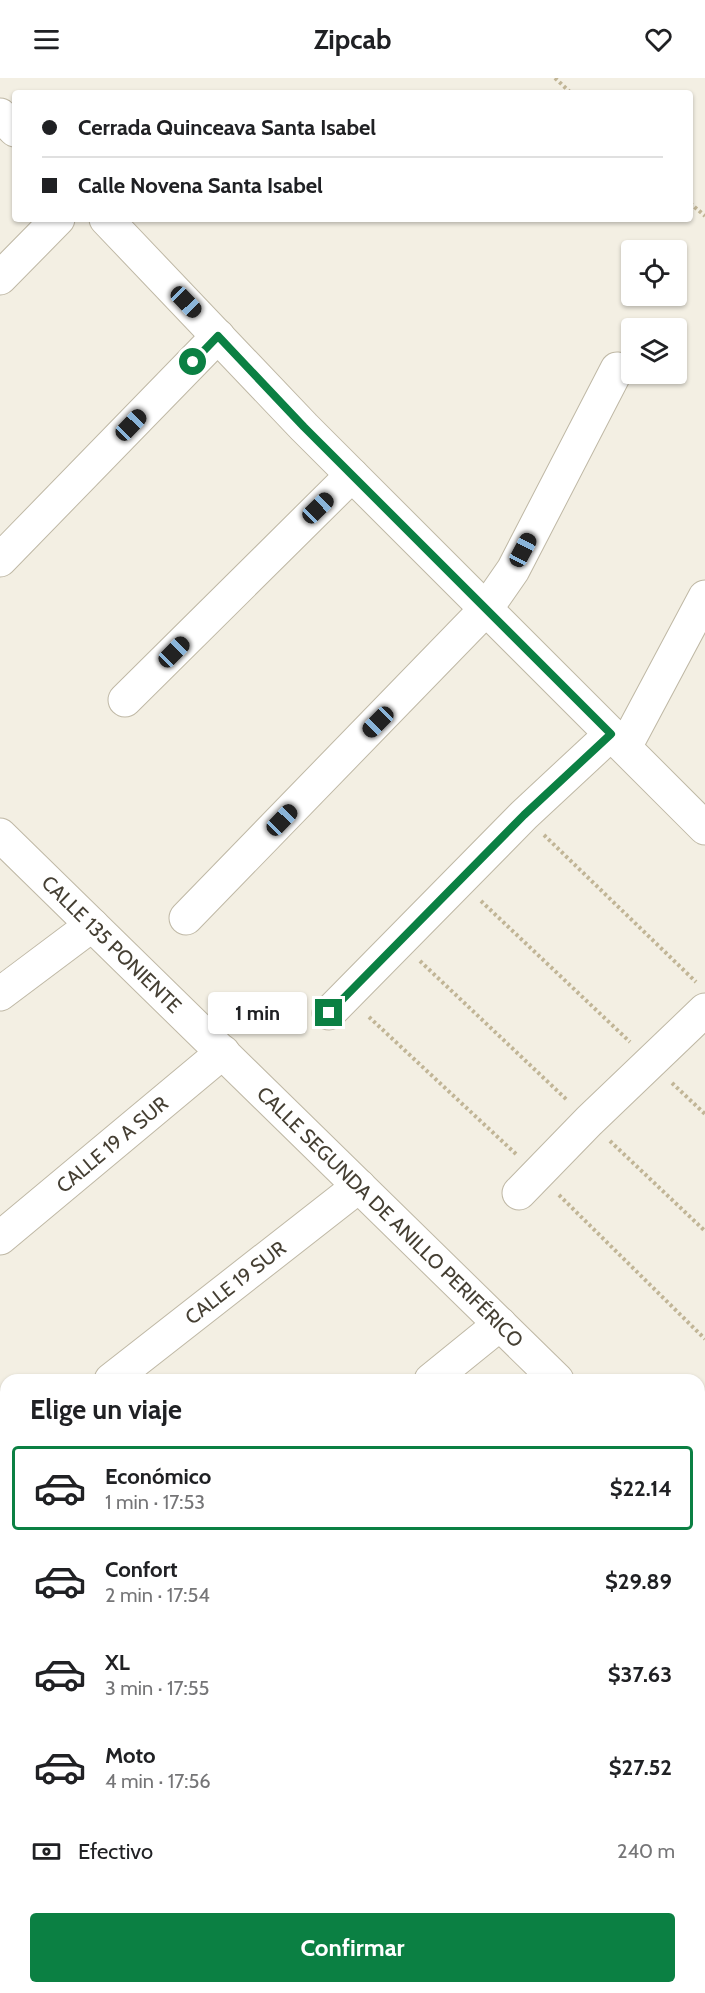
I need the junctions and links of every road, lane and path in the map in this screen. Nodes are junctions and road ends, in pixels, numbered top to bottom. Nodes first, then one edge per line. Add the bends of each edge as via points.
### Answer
1 (555, 78) edge
2 (568, 90) edge
3 (0, 115) edge
4 (12, 127) edge
5 (693, 206) edge
6 (705, 216) edge
7 (55, 222) edge
8 (109, 222) edge
9 (0, 278) edge
10 (218, 336) junction
11 (617, 369) dead end
12 (352, 475) junction
13 (0, 560) edge
14 (705, 597) edge
15 (486, 609) junction
16 (126, 700) dead end
17 (618, 740) junction
18 (524, 815) junction
19 (705, 828) edge
20 (0, 835) edge
21 (461, 881) junction
22 (186, 918) dead end
23 (92, 925) junction
24 (400, 942) junction
25 (0, 994) edge
26 (701, 997) edge
27 (329, 1013) dead end
28 (223, 1052) junction
29 (651, 1062) junction
30 (705, 1114) edge
31 (589, 1121) junction
32 (359, 1186) junction
33 (519, 1193) dead end
34 (705, 1231) edge
35 (0, 1238) edge
36 (500, 1324) junction
37 (119, 1374) edge
38 (438, 1374) edge
39 (551, 1374) edge

1 - 2 path
3 - 4 street
5 - 6 path
7 - 9 street
8 - 10 street
10 - 12 street
10 - 13 street
11 - 15 street via 513,570
12 - 15 street
12 - 16 street
14 - 17 street via 645,712
15 - 17 street
15 - 22 street
17 - 18 street
17 - 19 street
18 - 21 street
18 - 26 path
20 - 23 street, CALLE 135 PONIENTE
21 - 24 street
21 - 29 path
23 - 25 street
23 - 28 street, CALLE 135 PONIENTE
24 - 27 street
24 - 31 path
26 - 29 street
28 - 32 street, CALLE SEGUNDA DE ANILLO PERIFÉRICO
28 - 35 street, CALLE 19 A SUR
29 - 30 path
29 - 31 street
31 - 33 street
31 - 34 path
32 - 36 street, CALLE SEGUNDA DE ANILLO PERIFÉRICO
32 - 37 street, CALLE 19 SUR
36 - 38 street
36 - 39 street, CALLE SEGUNDA DE ANILLO PERIFÉRICO

